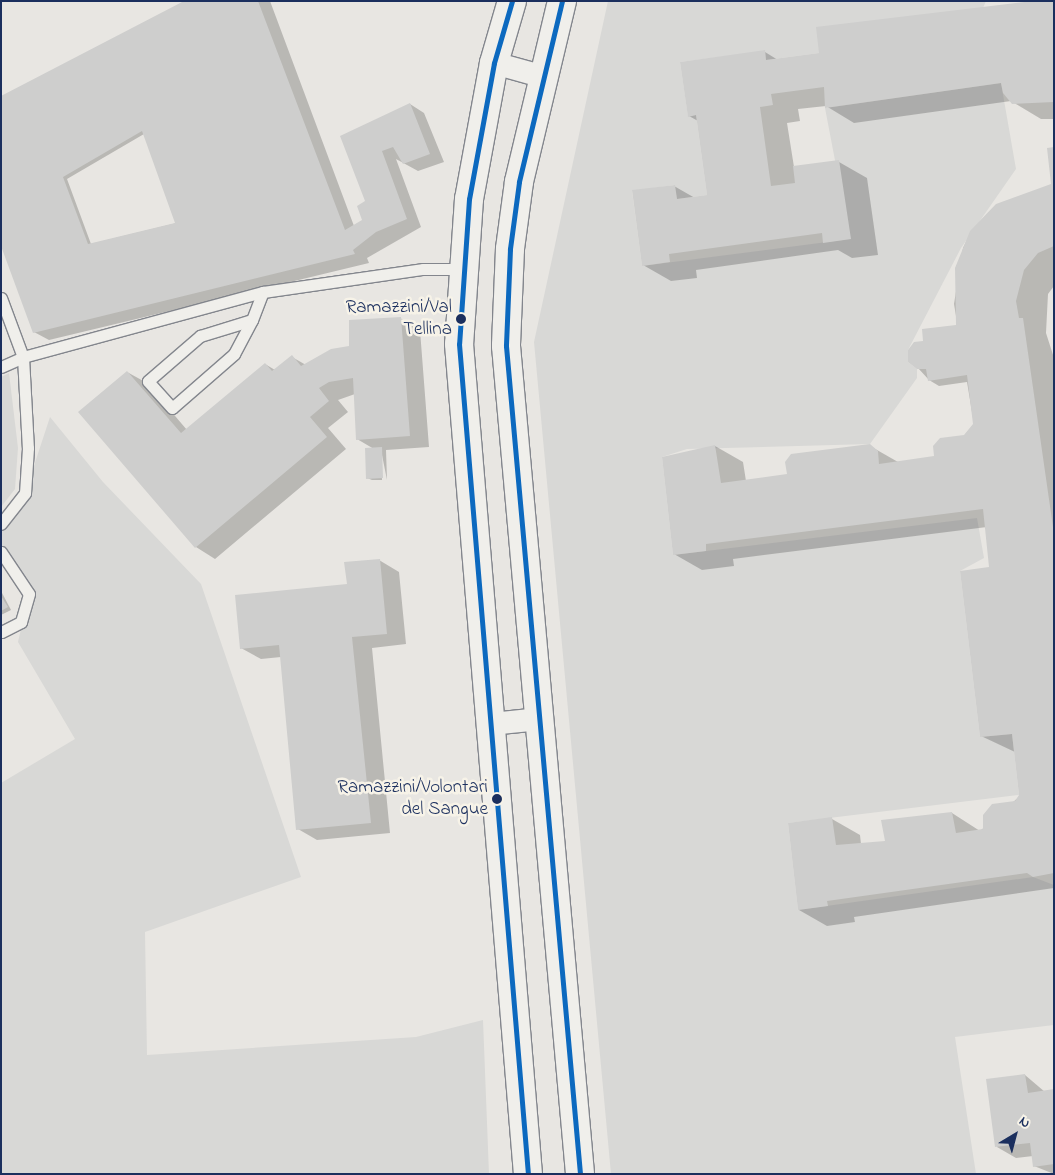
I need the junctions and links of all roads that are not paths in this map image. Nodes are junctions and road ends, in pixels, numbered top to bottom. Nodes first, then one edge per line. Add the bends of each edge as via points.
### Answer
1 (512, 1) edge
2 (562, 1) edge
3 (494, 63) junction
4 (541, 76) junction
5 (462, 269) junction
6 (263, 292) junction
7 (1, 298) edge
8 (252, 320) junction
9 (23, 357) junction
10 (1, 367) edge
11 (1, 524) edge
12 (1, 552) edge
13 (1, 632) edge
14 (539, 719) junction
15 (491, 724) junction
16 (528, 1174) edge
17 (580, 1174) edge

1 - 3 street
2 - 4 street
3 - 4 street
3 - 5 street via 469,200
4 - 14 street via 514,215 506,346
5 - 6 lane via 423,269
5 - 15 street via 459,344
6 - 8 lane
6 - 9 lane
7 - 9 lane
8 - 8 lane via 234,354 172,408 148,381 200,336
9 - 10 lane
9 - 11 lane via 28,448 24,493
12 - 13 lane via 30,594 21,622
14 - 15 street
14 - 17 street
15 - 16 street

